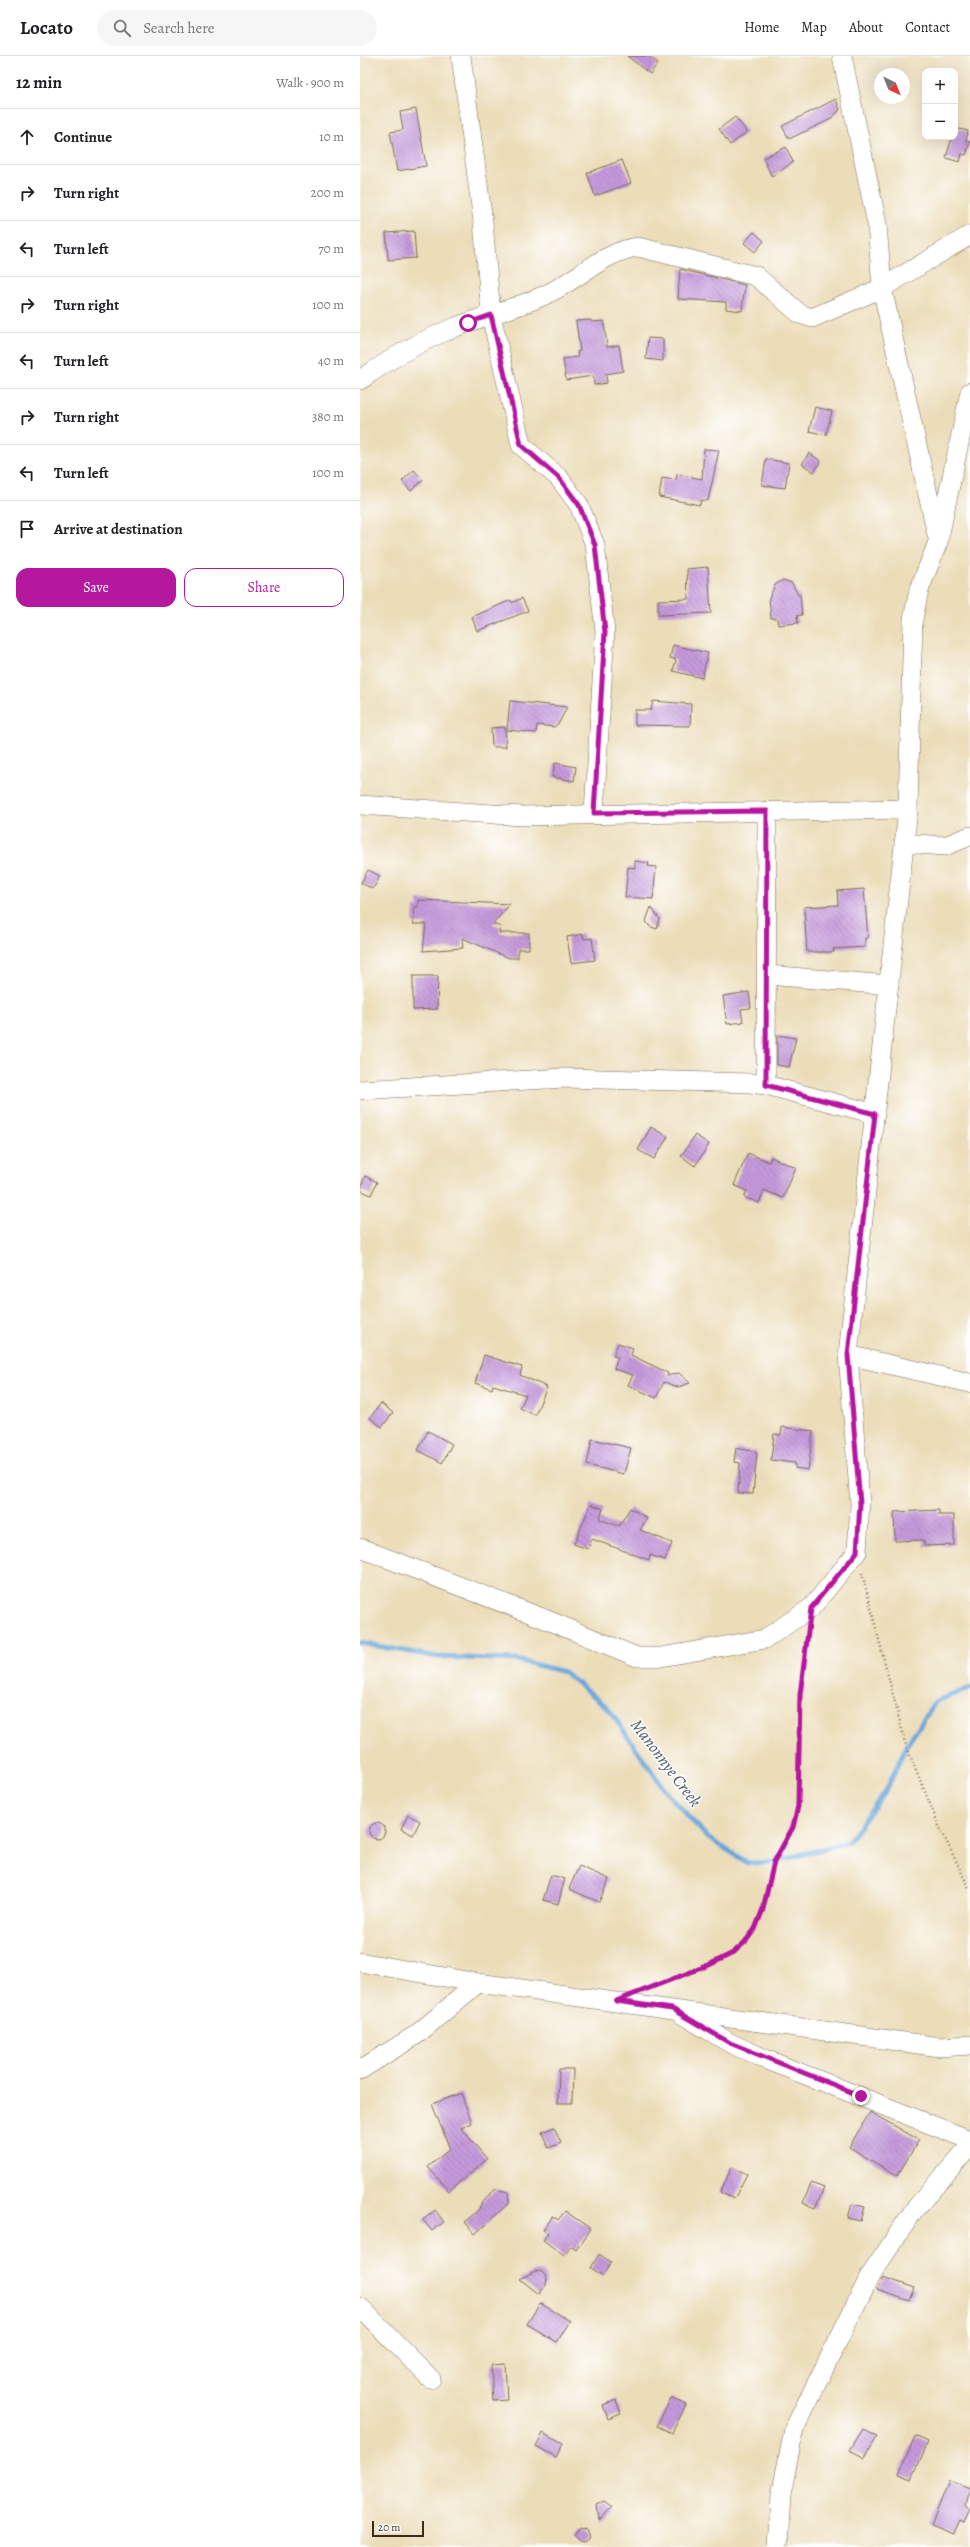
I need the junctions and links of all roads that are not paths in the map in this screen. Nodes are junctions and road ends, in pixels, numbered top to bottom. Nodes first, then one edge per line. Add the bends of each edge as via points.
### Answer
1 (461, 56) edge
2 (842, 56) edge
3 (970, 235) edge
4 (882, 288) junction
5 (491, 315) junction
6 (360, 380) edge
7 (970, 392) edge
8 (938, 542) junction
9 (360, 805) edge
10 (908, 809) junction
11 (767, 811) junction
12 (594, 813) junction
13 (970, 836) edge
14 (904, 843) junction
15 (767, 975) junction
16 (889, 985) junction
17 (766, 1085) junction
18 (360, 1090) edge
19 (875, 1114) junction
20 (848, 1355) junction
21 (970, 1383) edge
22 (360, 1548) edge
23 (360, 1962) edge
24 (478, 1983) junction
25 (672, 2009) junction
26 (970, 2045) edge
27 (360, 2070) edge
28 (970, 2140) edge
29 (970, 2146) edge
30 (360, 2307) edge
31 (431, 2379) dead end
32 (778, 2547) edge

1 - 5 street via 483,222
2 - 4 street via 877,224
3 - 4 street
4 - 5 street via 812,318 806,317 756,276 638,247 621,250 549,293
4 - 8 street
5 - 6 street via 414,345
5 - 12 street via 521,445 559,478 579,505 595,545 605,632
7 - 8 street
8 - 10 street via 919,590 913,619
9 - 12 street via 522,816
10 - 11 street
10 - 14 street
11 - 12 street
11 - 15 street
13 - 14 street via 945,846
14 - 16 street
15 - 16 street
15 - 17 street
16 - 19 street
17 - 18 street via 564,1078
17 - 19 street
19 - 20 street
20 - 21 street
20 - 22 street via 860,1504 857,1552 811,1608 765,1639 661,1657 637,1657
23 - 24 street
24 - 25 street
24 - 27 street via 416,2035
25 - 26 street via 940,2047
25 - 28 street via 730,2043 766,2059
29 - 32 street via 914,2210 870,2276 797,2422 781,2495
30 - 31 street

